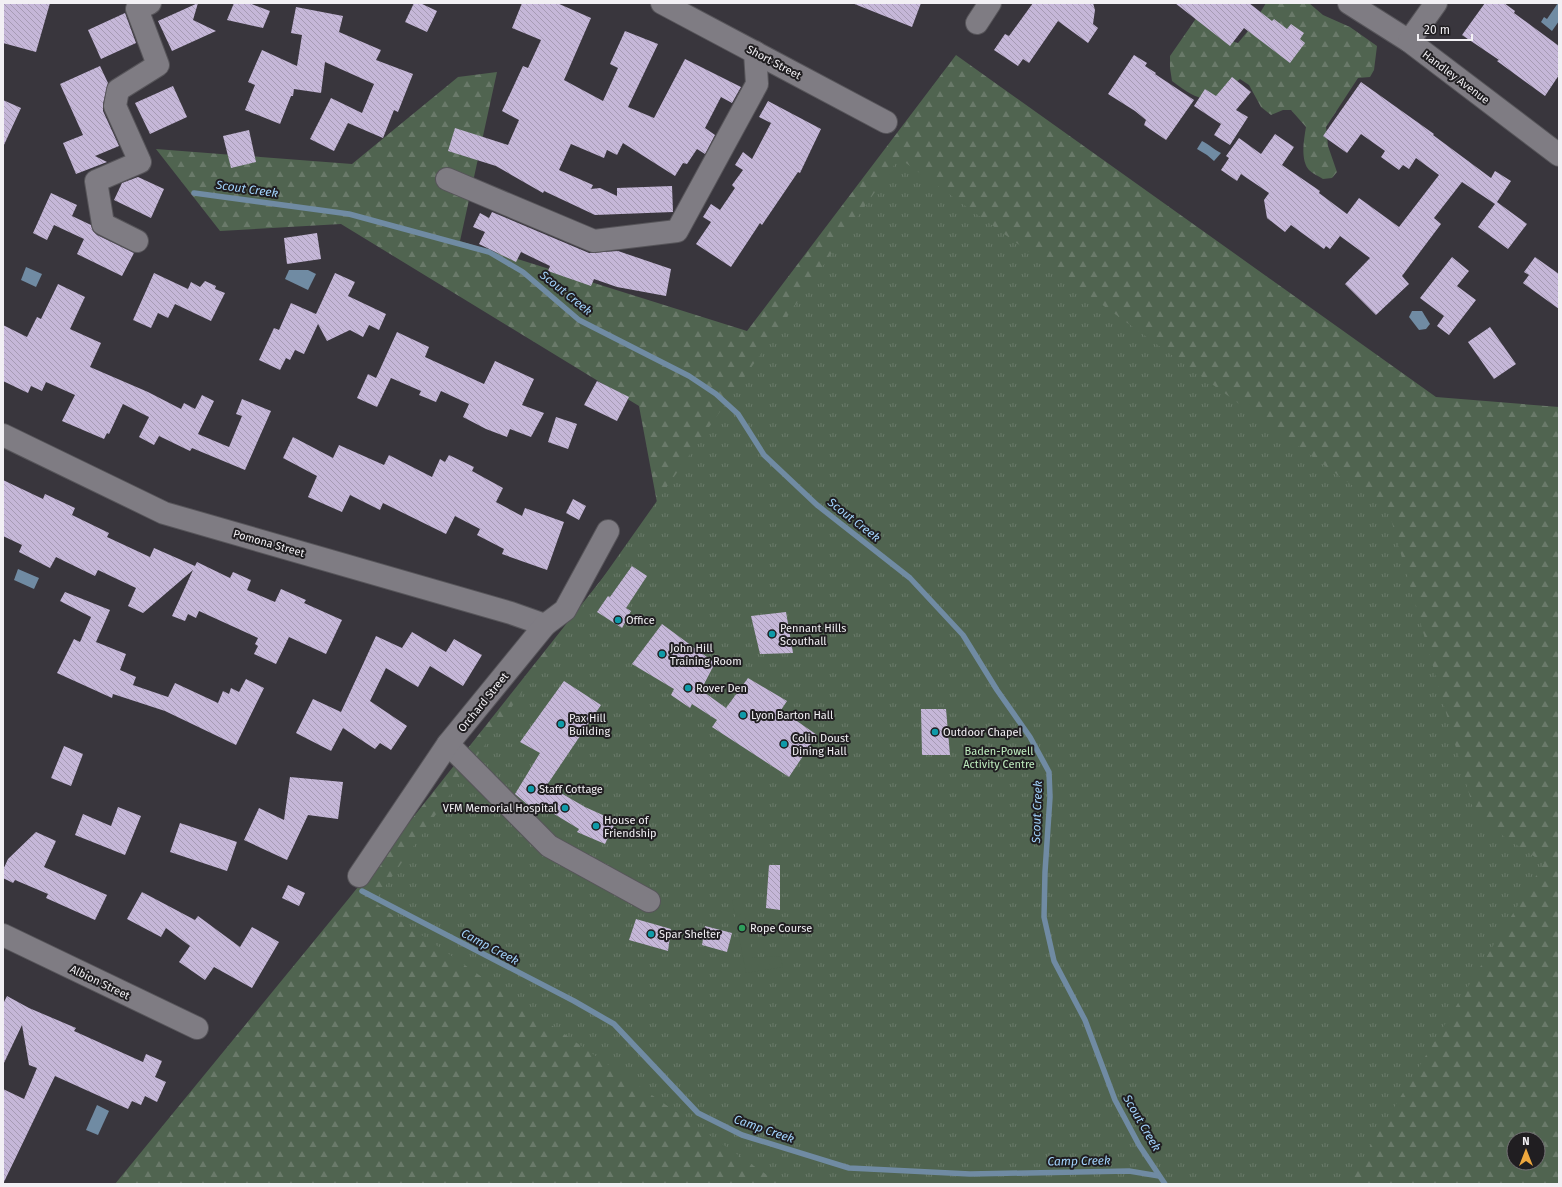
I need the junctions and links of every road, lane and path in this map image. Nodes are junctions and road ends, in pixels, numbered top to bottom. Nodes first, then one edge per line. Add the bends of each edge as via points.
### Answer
1 (150, 3) edge
2 (662, 3) edge
3 (990, 3) edge
4 (1349, 3) edge
5 (1436, 3) edge
6 (977, 23) dead end
7 (1409, 41) junction
8 (755, 52) junction
9 (886, 122) dead end
10 (1559, 155) edge
11 (447, 179) dead end
12 (137, 241) dead end
13 (3, 435) edge
14 (608, 531) dead end
15 (545, 625) junction
16 (448, 744) junction
17 (359, 876) dead end
18 (649, 901) dead end
19 (3, 935) edge
20 (197, 1028) dead end

1 - 12 street via 137,9 158,65 118,90 115,106 140,162 96,181 103,224
2 - 8 street, Short Street
3 - 6 street
4 - 7 street, Handley Avenue
5 - 7 street
7 - 10 street, Handley Avenue
8 - 9 street, Short Street
8 - 11 street via 757,84 677,231 594,241
13 - 15 street, Pomona Street via 164,513
14 - 15 street, Orchard Street via 565,610
15 - 16 street, Orchard Street
16 - 17 street, Orchard Street
16 - 18 street via 549,846
19 - 20 street, Albion Street

